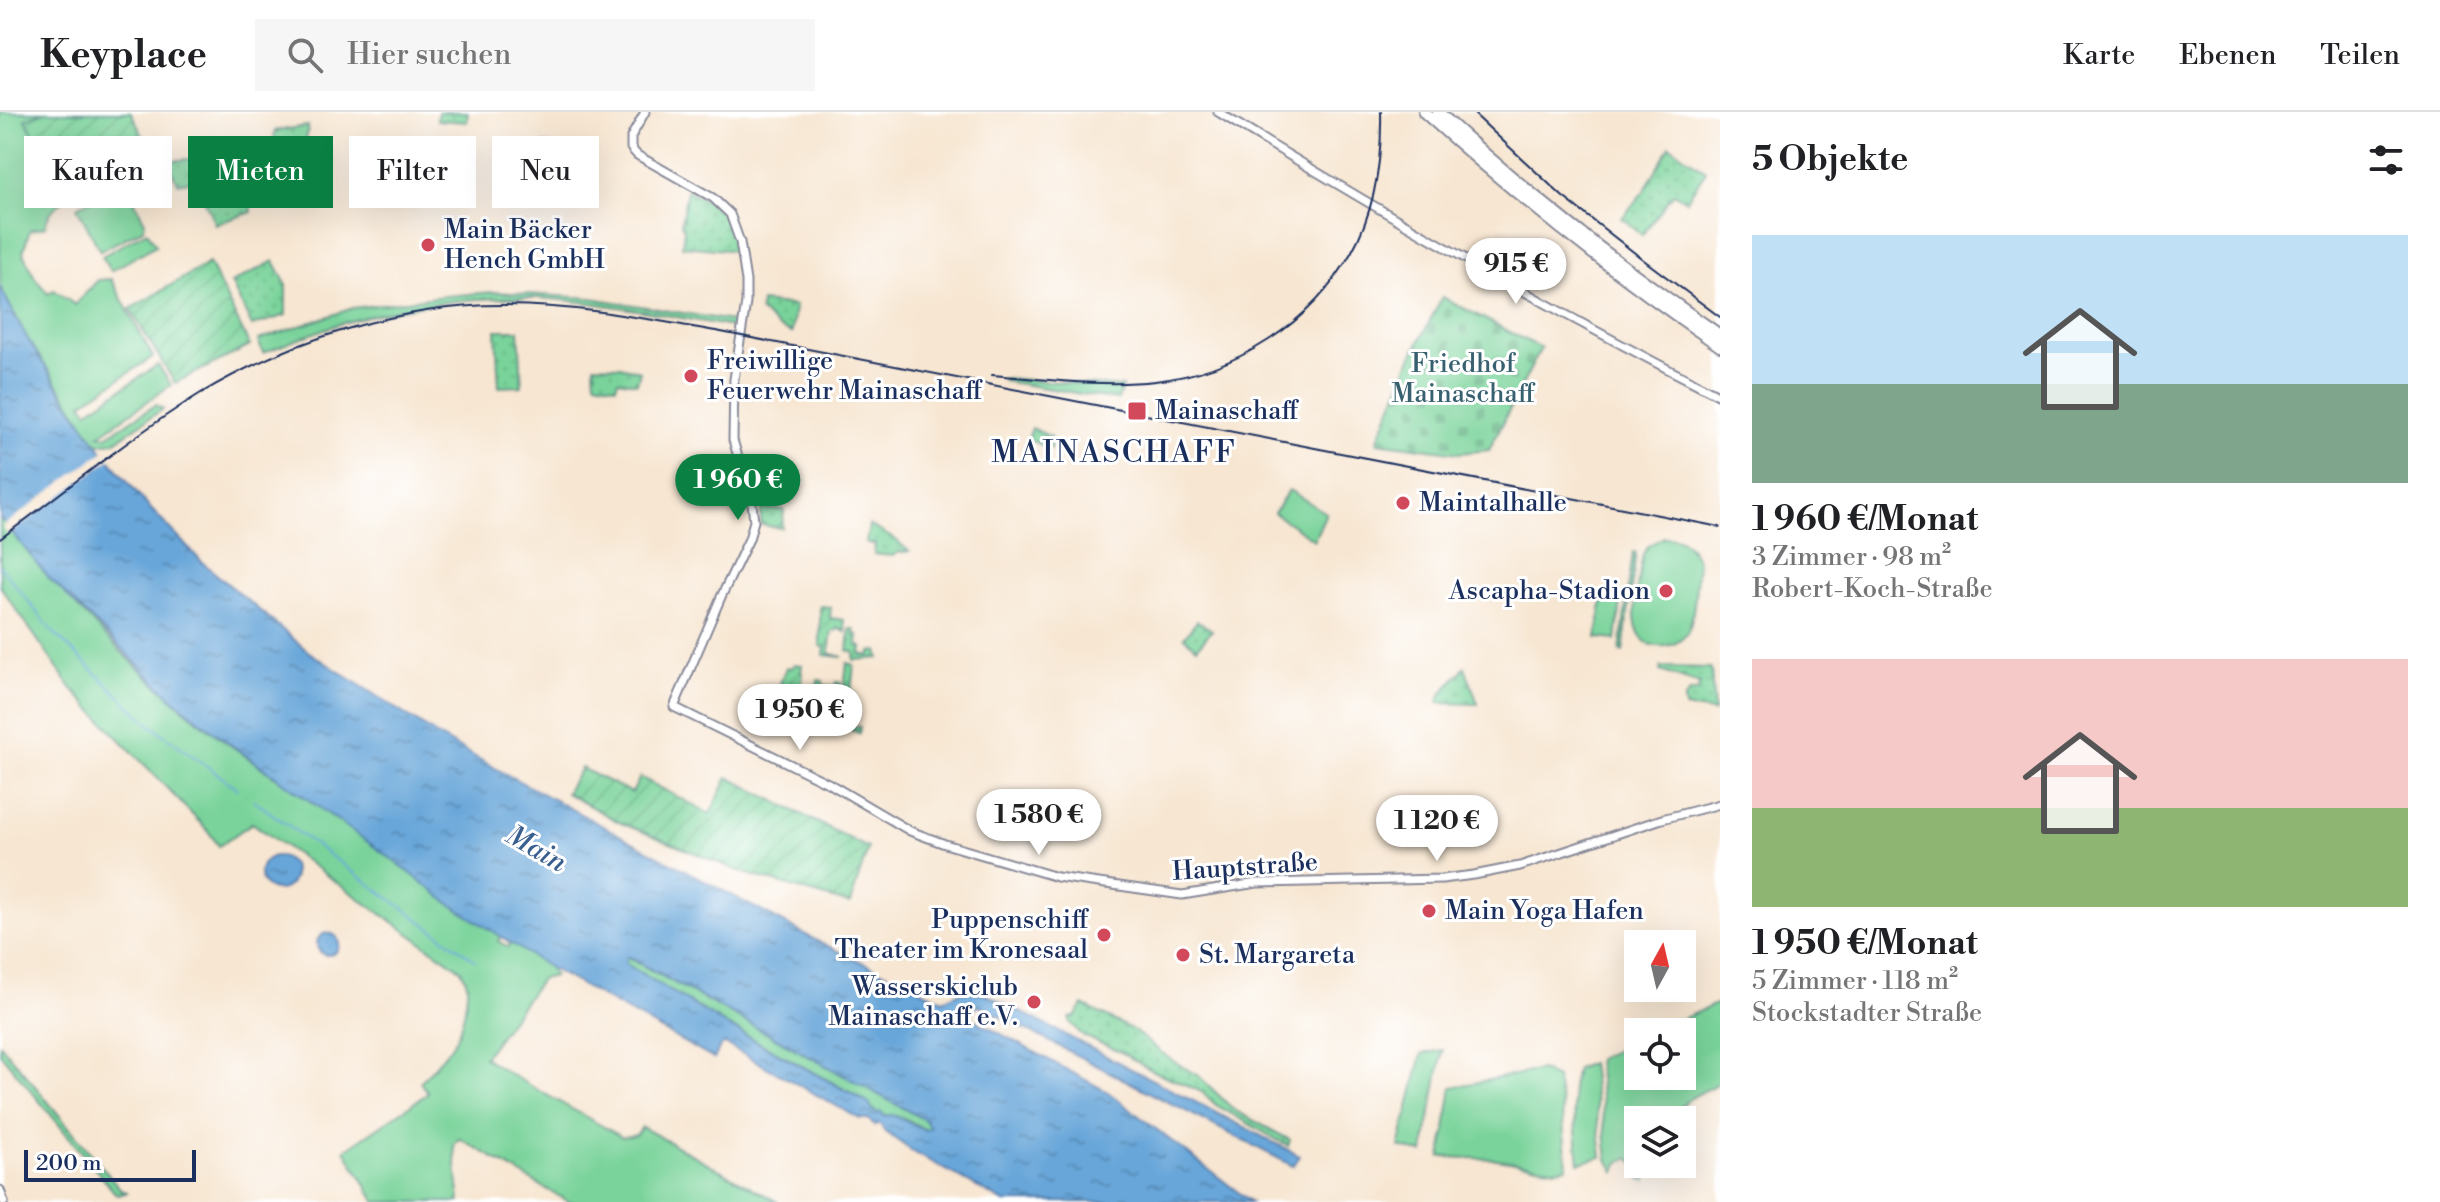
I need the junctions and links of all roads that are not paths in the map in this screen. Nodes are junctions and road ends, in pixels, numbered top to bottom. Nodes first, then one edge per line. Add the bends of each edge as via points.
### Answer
1 (645, 112) edge
2 (1218, 112) edge
3 (1424, 112) edge
4 (1438, 112) edge
5 (1720, 335) edge
6 (1720, 346) edge
7 (1720, 396) edge
8 (1720, 804) edge
9 (0, 1190) edge
10 (4, 1202) edge

1 - 8 street, Hauptstraße via 631,148 730,214 746,281 733,440 754,521 674,707 830,784 910,831 945,844 1065,879 1182,895 1257,883 1474,875 1520,866
2 - 7 street via 1549,307
3 - 6 highway via 1548,219
4 - 5 highway via 1600,249
9 - 10 street

